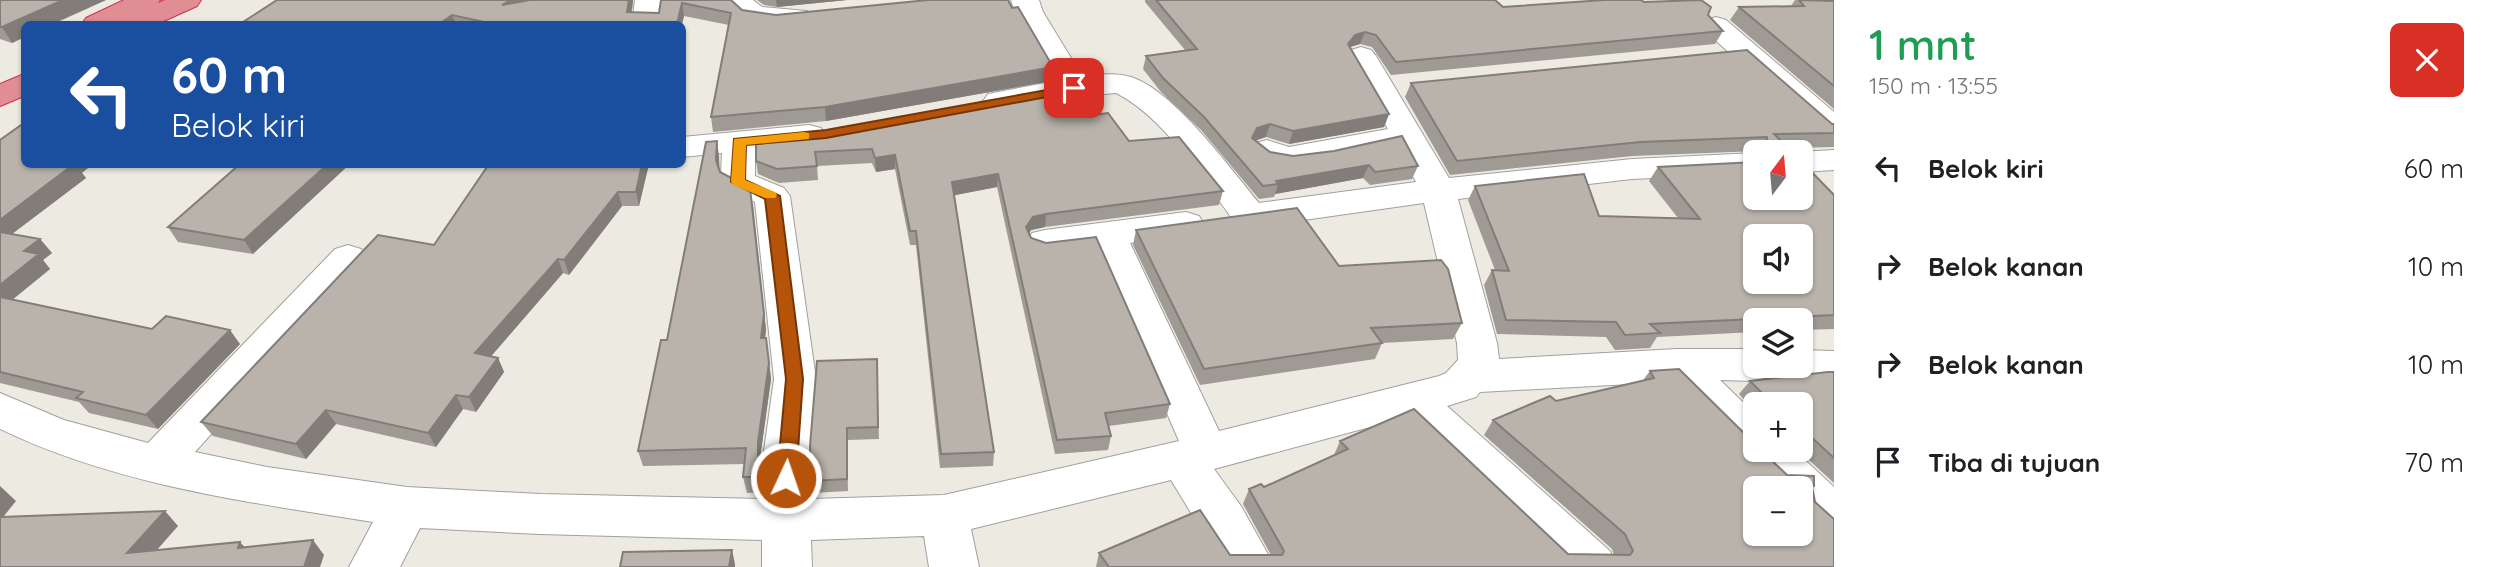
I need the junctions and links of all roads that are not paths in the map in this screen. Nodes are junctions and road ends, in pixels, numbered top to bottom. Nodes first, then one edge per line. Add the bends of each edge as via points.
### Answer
1 (146, 0) edge
2 (187, 0) edge
3 (649, 0) edge
4 (735, 0) edge
5 (1025, 0) edge
6 (824, 15) edge
7 (102, 21) edge
8 (142, 21) edge
9 (646, 21) edge
10 (1716, 26) edge
11 (1745, 52) junction
12 (1361, 56) dead end
13 (1706, 56) edge
14 (21, 64) edge
15 (0, 76) edge
16 (21, 85) edge
17 (1074, 88) junction
18 (0, 97) edge
19 (966, 107) edge
20 (1834, 129) edge
21 (835, 132) edge
22 (1408, 135) junction
23 (739, 141) junction
24 (686, 147) edge
25 (1267, 150) edge
26 (1834, 160) edge
27 (1813, 161) edge
28 (1743, 164) edge
29 (1438, 190) junction
30 (1250, 216) junction
31 (1107, 234) junction
32 (1045, 242) edge
33 (348, 258) dead end
34 (1677, 365) junction
35 (1743, 365) edge
36 (1813, 366) edge
37 (1834, 367) edge
38 (1469, 376) junction
39 (1412, 399) junction
40 (0, 410) edge
41 (1743, 428) edge
42 (1195, 456) junction
43 (1777, 462) edge
44 (156, 464) junction
45 (407, 507) junction
46 (944, 515) junction
47 (1834, 517) edge
48 (786, 520) junction
49 (373, 567) edge
50 (787, 567) edge
51 (954, 567) edge
52 (1250, 567) edge
53 (1592, 567) edge

1 - 7 highway
2 - 8 highway
3 - 9 street
4 - 6 street via 762,17
5 - 17 street
10 - 11 street
11 - 13 street
11 - 20 street
12 - 22 street via 1395,87
14 - 15 highway
16 - 18 highway
17 - 19 street
17 - 30 street via 1113,83 1131,88 1186,137
21 - 23 street
22 - 25 street via 1289,156
22 - 29 street
23 - 24 street
23 - 48 street via 738,182 772,196 790,323 794,379 786,458
26 - 27 street
28 - 29 street via 1632,169
29 - 30 street
29 - 38 street via 1477,343 1479,364
30 - 31 street
31 - 32 street
31 - 42 street
33 - 44 street
34 - 35 street
34 - 38 street
34 - 41 street
36 - 37 street
38 - 39 street via 1461,385
39 - 42 street
39 - 53 street
40 - 44 street via 51,434
42 - 46 street
42 - 52 street
43 - 47 street
44 - 45 street
45 - 48 street
45 - 49 street
46 - 48 street
46 - 51 street
48 - 50 street

